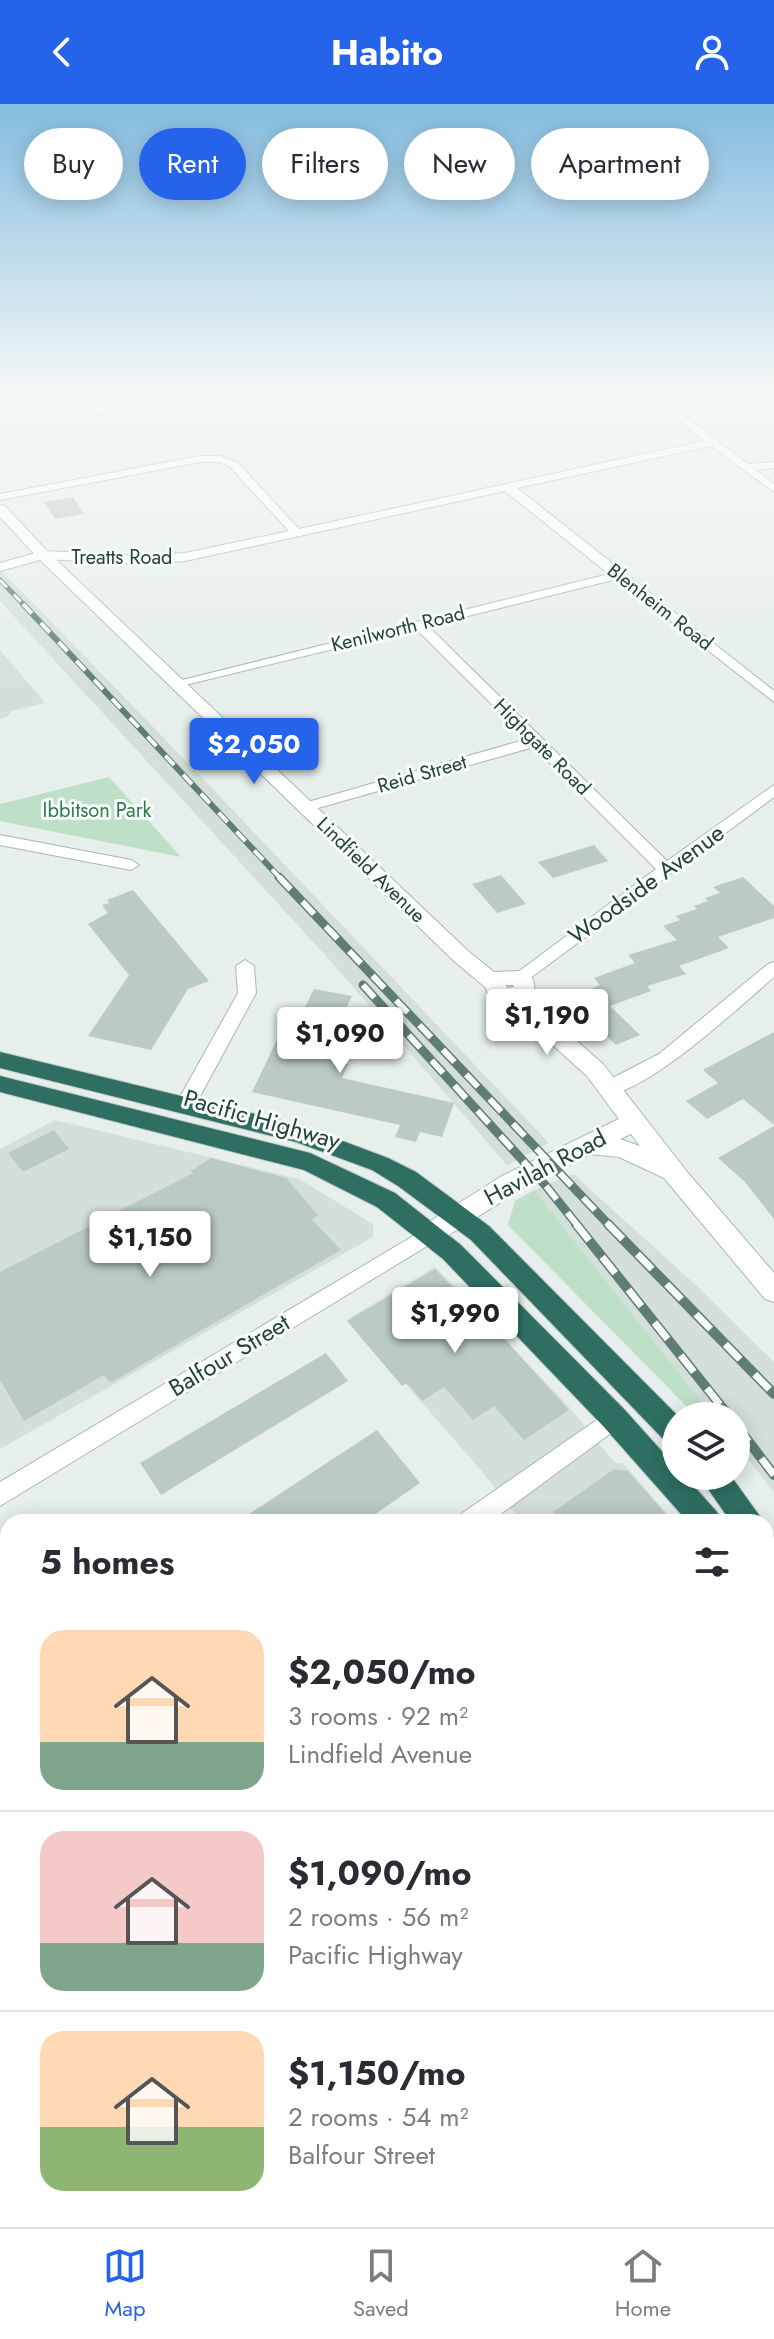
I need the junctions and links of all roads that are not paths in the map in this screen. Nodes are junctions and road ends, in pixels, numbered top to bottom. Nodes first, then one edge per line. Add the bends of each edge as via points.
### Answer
1 (36, 490) edge
2 (257, 490) edge
3 (494, 490) edge
4 (512, 490) edge
5 (0, 497) edge
6 (0, 509) edge
7 (297, 533) junction
8 (43, 555) junction
9 (0, 567) edge
10 (619, 575) junction
11 (419, 624) junction
12 (177, 683) junction
13 (774, 698) edge
14 (537, 741) junction
15 (774, 790) edge
16 (306, 807) junction
17 (0, 840) edge
18 (131, 865) dead end
19 (666, 870) junction
20 (245, 966) dead end
21 (774, 968) edge
22 (516, 988) junction
23 (0, 1060) edge
24 (0, 1084) edge
25 (610, 1088) junction
26 (185, 1106) junction
27 (635, 1121) junction
28 (583, 1145) junction
29 (679, 1180) junction
30 (457, 1215) junction
31 (430, 1234) junction
32 (774, 1291) edge
33 (614, 1418) junction
34 (662, 1418) edge
35 (724, 1490) edge
36 (0, 1495) edge
37 (481, 1514) edge
38 (700, 1514) edge
39 (743, 1514) edge

1 - 5 street
2 - 7 street
3 - 7 street, Treatts Road
4 - 10 street, Blenheim Road
6 - 8 street, Lindfield Avenue
7 - 8 street, Treatts Road via 185,557
8 - 9 street, Treatts Road
8 - 12 street, Lindfield Avenue
10 - 11 street, Kenilworth Road
10 - 13 street, Blenheim Road
11 - 12 street, Kenilworth Road
11 - 14 street, Highgate Road
12 - 16 street, Lindfield Avenue
14 - 16 street, Reid Street
14 - 19 street, Highgate Road
15 - 19 street, Woodside Avenue
16 - 22 street, Lindfield Avenue via 494,983 499,994
17 - 18 street
19 - 22 street, Woodside Avenue
20 - 26 street via 247,993
21 - 25 street via 666,1059
22 - 25 street
23 - 26 highway, Pacific Highway
24 - 31 highway, Pacific Highway via 310,1162 386,1200
25 - 27 street
26 - 30 highway, Pacific Highway via 349,1150 407,1179
27 - 28 street, Havilah Road
27 - 29 street
28 - 29 street via 623,1148
28 - 30 street, Havilah Road
29 - 32 street
30 - 31 street, Balfour Street
30 - 34 highway, Pacific Highway
31 - 33 highway, Pacific Highway
31 - 36 street, Balfour Street
33 - 37 street
33 - 38 highway, Pacific Highway
35 - 39 highway

